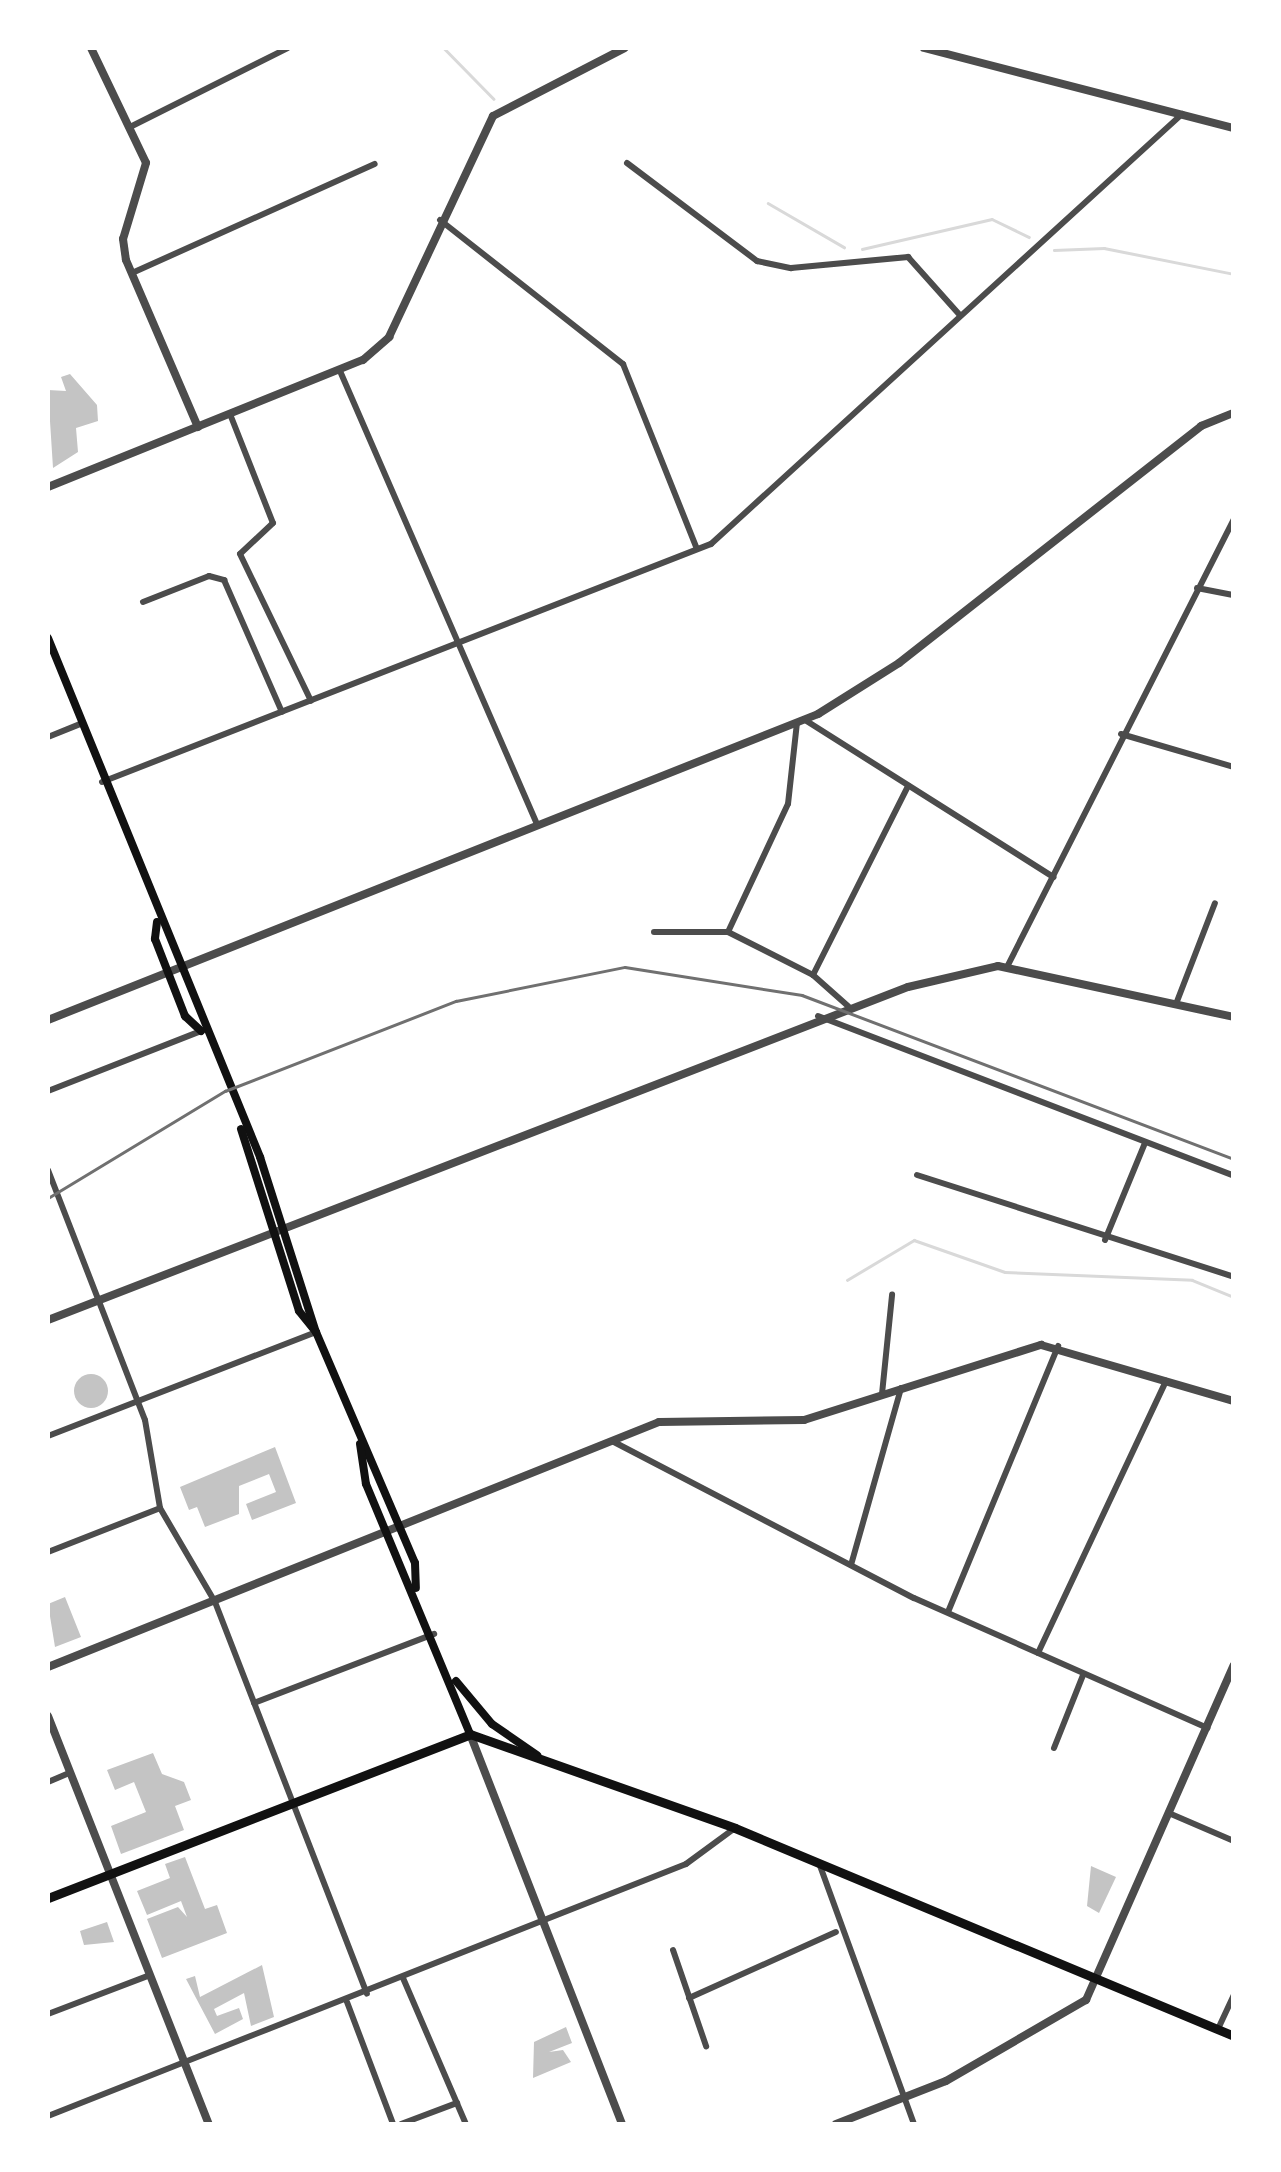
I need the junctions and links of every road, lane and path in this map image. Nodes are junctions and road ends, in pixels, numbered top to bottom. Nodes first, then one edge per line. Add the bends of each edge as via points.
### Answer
1 (92, 48) edge
2 (288, 48) edge
3 (625, 48) edge
4 (924, 48) edge
5 (1182, 114) junction
6 (132, 126) junction
7 (1234, 128) edge
8 (627, 163) dead end
9 (374, 164) dead end
10 (440, 220) junction
11 (132, 273) junction
12 (959, 314) junction
13 (340, 371) junction
14 (1234, 412) edge
15 (230, 414) junction
16 (198, 427) junction
17 (48, 487) edge
18 (1234, 519) edge
19 (697, 549) junction
20 (1197, 588) junction
21 (1234, 594) edge
22 (144, 602) dead end
23 (48, 638) edge
24 (459, 641) junction
25 (310, 701) junction
26 (282, 712) junction
27 (801, 722) junction
28 (80, 724) junction
29 (1121, 734) junction
30 (48, 737) edge
31 (1234, 767) edge
32 (102, 782) junction
33 (908, 786) junction
34 (537, 825) junction
35 (1053, 877) junction
36 (1216, 903) dead end
37 (157, 922) junction
38 (654, 932) dead end
39 (728, 932) junction
40 (181, 964) junction
41 (1007, 968) junction
42 (167, 970) junction
43 (814, 974) junction
44 (1176, 1004) junction
45 (848, 1006) junction
46 (818, 1016) junction
47 (1234, 1017) edge
48 (48, 1020) edge
49 (201, 1031) junction
50 (48, 1091) edge
51 (242, 1129) junction
52 (1146, 1143) junction
53 (48, 1170) edge
54 (917, 1175) dead end
55 (1234, 1176) edge
56 (287, 1228) junction
57 (271, 1234) junction
58 (1105, 1240) junction
59 (1234, 1277) edge
60 (892, 1294) dead end
61 (100, 1301) junction
62 (48, 1320) edge
63 (316, 1332) junction
64 (1058, 1346) junction
65 (1167, 1380) junction
66 (901, 1387) junction
67 (882, 1394) junction
68 (138, 1401) junction
69 (1234, 1402) edge
70 (48, 1436) edge
71 (611, 1441) junction
72 (360, 1444) junction
73 (160, 1508) junction
74 (402, 1529) junction
75 (386, 1535) junction
76 (48, 1552) edge
77 (851, 1565) junction
78 (416, 1588) junction
79 (214, 1602) junction
80 (948, 1612) junction
81 (434, 1634) junction
82 (1038, 1653) junction
83 (1234, 1665) edge
84 (48, 1666) edge
85 (447, 1666) junction
86 (1084, 1675) junction
87 (254, 1703) junction
88 (48, 1716) edge
89 (1207, 1728) junction
90 (470, 1734) junction
91 (1054, 1748) dead end
92 (545, 1760) junction
93 (69, 1774) junction
94 (48, 1782) edge
95 (292, 1803) junction
96 (1171, 1814) junction
97 (736, 1828) junction
98 (1234, 1840) edge
99 (818, 1862) junction
100 (110, 1874) junction
101 (48, 1898) edge
102 (539, 1923) junction
103 (836, 1932) junction
104 (674, 1950) dead end
105 (150, 1975) junction
106 (403, 1978) junction
107 (1099, 1980) junction
108 (366, 1993) junction
109 (1234, 1994) edge
110 (689, 1998) junction
111 (347, 2002) junction
112 (48, 2014) edge
113 (1218, 2029) junction
114 (1234, 2036) edge
115 (706, 2046) dead end
116 (184, 2064) junction
117 (904, 2100) junction
118 (456, 2103) junction
119 (48, 2116) edge
120 (208, 2124) edge
121 (393, 2124) edge
122 (400, 2124) edge
123 (466, 2124) edge
124 (622, 2124) edge
125 (836, 2124) edge
126 (914, 2124) edge

1 - 6 street
2 - 6 street
3 - 10 street via 493,116
4 - 5 street
5 - 7 street
5 - 12 street
6 - 11 street via 146,163 123,238
8 - 12 street via 757,261 791,268 908,257
9 - 11 street
10 - 13 street via 389,337
10 - 19 street via 622,364
11 - 16 street
12 - 19 street via 773,478 733,527
13 - 15 street
13 - 24 street
14 - 27 street via 1201,426 900,663
15 - 16 street
15 - 25 street via 273,523 240,554
16 - 17 street
18 - 20 street
19 - 24 street
20 - 21 street
20 - 29 street
22 - 26 street via 209,576 224,580
23 - 28 main road
24 - 25 street
24 - 34 street
25 - 26 street
26 - 32 street
27 - 33 street
27 - 34 street
27 - 39 street via 788,804
28 - 30 street
28 - 32 main road
29 - 31 street
29 - 35 street
32 - 37 main road
33 - 35 street
33 - 43 street
34 - 40 street
35 - 41 street
36 - 44 street
37 - 40 main road
37 - 42 main road
38 - 39 street
39 - 43 street
40 - 42 street
40 - 49 main road
41 - 44 street
41 - 45 street
42 - 48 street
42 - 49 main road
43 - 45 street
44 - 47 street
45 - 46 street
46 - 52 street
46 - 56 street
49 - 50 street
49 - 51 main road
51 - 56 main road
51 - 57 main road
52 - 55 street
52 - 58 street
53 - 61 street
54 - 58 street
56 - 57 street
56 - 63 main road
57 - 61 street
57 - 63 main road
58 - 59 street
60 - 67 street
61 - 62 street
61 - 68 street
63 - 68 street
63 - 72 main road
64 - 65 street
64 - 66 street via 1008,1349
64 - 80 street
65 - 69 street
65 - 82 street via 1106,1526
66 - 67 street
66 - 77 street
67 - 71 street via 788,1423 672,1420
68 - 70 street
68 - 73 street
71 - 74 street
71 - 77 street
72 - 74 main road
72 - 75 main road
73 - 76 street
73 - 79 street
74 - 75 street
74 - 78 main road
75 - 78 main road
75 - 79 street
77 - 80 street
78 - 81 main road
79 - 84 street
79 - 87 street
80 - 82 street
81 - 85 main road
81 - 87 street
82 - 86 street
83 - 89 street
85 - 90 main road
85 - 92 main road via 480,1713
86 - 89 street
86 - 91 street
87 - 95 street
88 - 93 street
89 - 96 street
90 - 92 main road
90 - 95 main road
90 - 102 street
92 - 97 main road
93 - 94 street
93 - 100 street
95 - 100 main road
95 - 108 street
96 - 98 street
96 - 107 street
97 - 99 main road
97 - 102 street via 686,1864
99 - 103 street
99 - 107 main road
100 - 101 main road
100 - 105 street
102 - 106 street
102 - 124 street
103 - 110 street
103 - 117 street
104 - 110 street
105 - 112 street
105 - 116 street
106 - 108 street
106 - 118 street
107 - 113 main road
107 - 117 street via 1058,2022
108 - 111 street
109 - 113 street
110 - 115 street
111 - 116 street
111 - 121 street
113 - 114 main road
116 - 119 street
116 - 120 street
117 - 125 street
117 - 126 street
118 - 122 street
118 - 123 street

